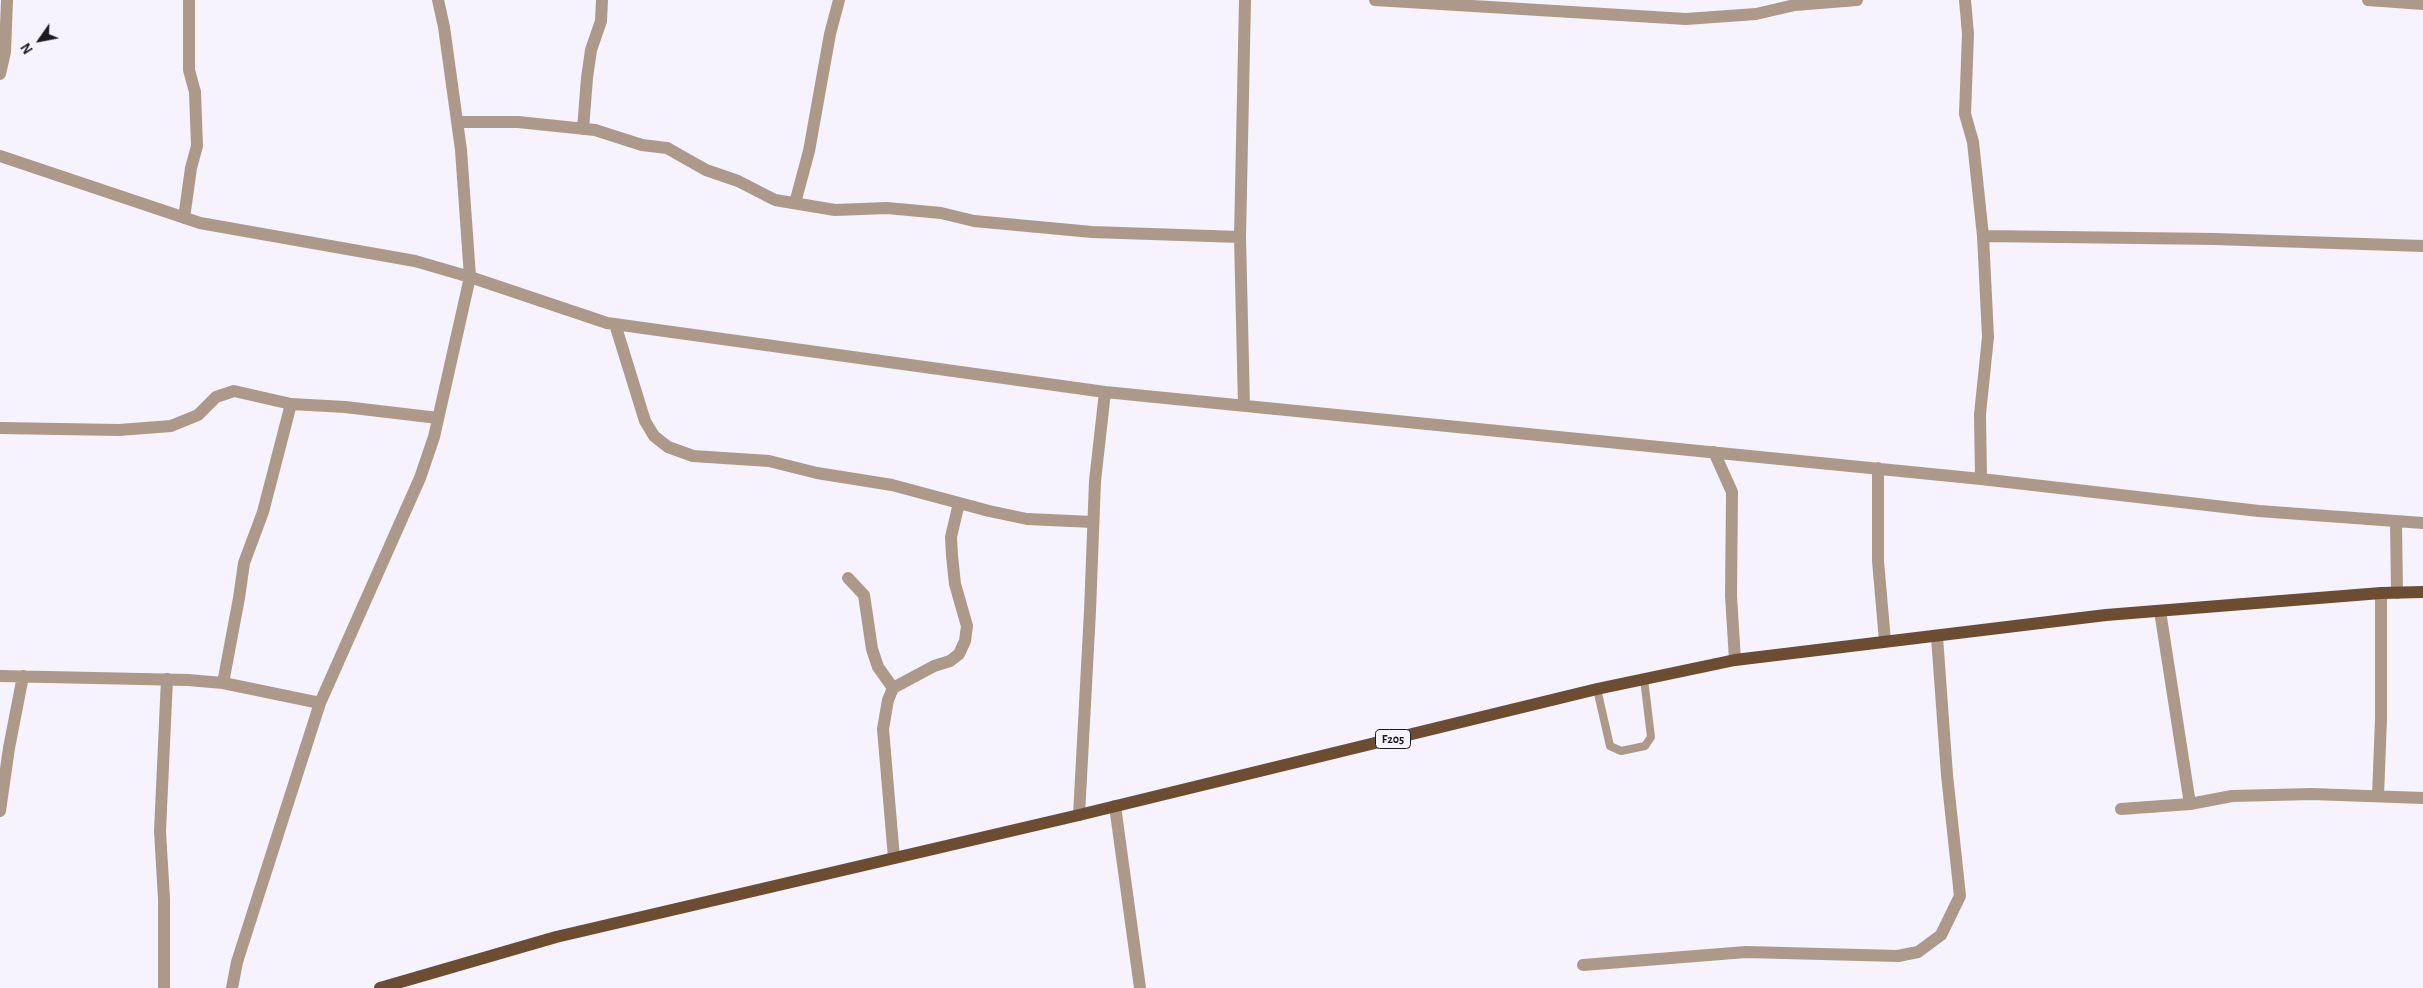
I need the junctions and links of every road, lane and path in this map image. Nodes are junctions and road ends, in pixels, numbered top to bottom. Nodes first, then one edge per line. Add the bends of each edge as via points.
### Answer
1 (7, 0) edge
2 (189, 0) edge
3 (438, 0) edge
4 (602, 0) edge
5 (839, 0) edge
6 (1245, 0) edge
7 (1375, 0) edge
8 (1857, 0) edge
9 (1965, 0) edge
10 (2368, 0) edge
11 (2423, 4) edge
12 (0, 74) edge
13 (457, 122) junction
14 (583, 129) junction
15 (0, 156) edge
16 (795, 204) junction
17 (184, 218) junction
18 (1982, 236) junction
19 (1240, 237) junction
20 (2423, 246) edge
21 (470, 277) junction
22 (615, 324) junction
23 (1105, 392) junction
24 (291, 404) junction
25 (1244, 406) junction
26 (438, 418) junction
27 (0, 428) edge
28 (1714, 452) junction
29 (1878, 468) junction
30 (1981, 479) junction
31 (959, 503) junction
32 (2396, 521) junction
33 (1093, 522) junction
34 (2423, 523) edge
35 (848, 578) dead end
36 (2423, 592) edge
37 (2381, 593) junction
38 (2397, 593) junction
39 (2160, 611) junction
40 (1937, 637) junction
41 (1885, 641) junction
42 (1735, 660) junction
43 (0, 676) edge
44 (23, 676) junction
45 (167, 679) junction
46 (1644, 679) junction
47 (223, 683) junction
48 (893, 688) junction
49 (1597, 689) junction
50 (320, 703) junction
51 (2378, 796) junction
52 (2423, 798) edge
53 (2190, 804) junction
54 (1115, 806) junction
55 (2121, 809) dead end
56 (0, 811) edge
57 (1079, 815) junction
58 (894, 858) junction
59 (1583, 964) dead end
60 (164, 988) edge
61 (232, 988) edge
62 (380, 988) edge
63 (1140, 988) edge

1 - 12 street via 5,52
2 - 17 street via 189,70 195,92 197,146
3 - 13 street
4 - 14 street via 601,21 591,50
5 - 16 street via 810,151
6 - 19 street
7 - 8 street via 1686,20
9 - 18 street via 1968,34 1965,114 1973,142
10 - 11 street
13 - 14 street via 518,122
13 - 21 street
14 - 16 street via 642,145 667,148 706,170 738,181 774,200
15 - 17 street
16 - 19 street via 835,210 887,208 974,221 1092,232
17 - 21 street via 415,261
18 - 20 street via 2215,238
18 - 30 street via 1988,337 1980,414
19 - 25 street
21 - 22 street
21 - 26 street
22 - 23 street
22 - 31 street via 645,421 654,436 668,447 694,456 769,460 817,473 892,485
23 - 25 street
23 - 33 street via 1097,450
24 - 26 street
24 - 27 street via 234,392 216,397 198,415 171,426 119,430
24 - 47 street via 263,512 244,563
25 - 28 street
26 - 50 street via 420,478
28 - 29 street
28 - 42 street via 1732,492 1731,596
29 - 30 street
29 - 41 street via 1878,561
30 - 32 street via 2258,510
31 - 33 street via 1027,519
31 - 48 street via 951,538 955,584 967,626 965,641 959,654 950,662 934,666
32 - 34 street
32 - 38 street
33 - 57 street
35 - 48 street via 864,595 872,649 878,667
36 - 38 main road, F205
37 - 38 main road, F205
37 - 39 main road, F205
37 - 51 street
39 - 40 main road, F205
39 - 53 street
40 - 41 main road, F205
40 - 59 street via 1960,896 1941,935 1918,952 1898,956 1746,952
41 - 42 main road, F205
42 - 46 main road, F205
43 - 44 street
44 - 45 street
44 - 56 street
45 - 47 street
45 - 60 street via 160,831
46 - 49 main road, F205
46 - 49 lane via 1652,737 1645,746 1621,751 1610,746
47 - 50 street
48 - 58 street via 883,729
49 - 54 main road, F205
50 - 61 street via 237,962
51 - 52 street
51 - 53 street via 2232,796
53 - 55 street
54 - 57 main road, F205
54 - 63 street
57 - 58 main road, F205
58 - 62 main road, F205 via 556,937

